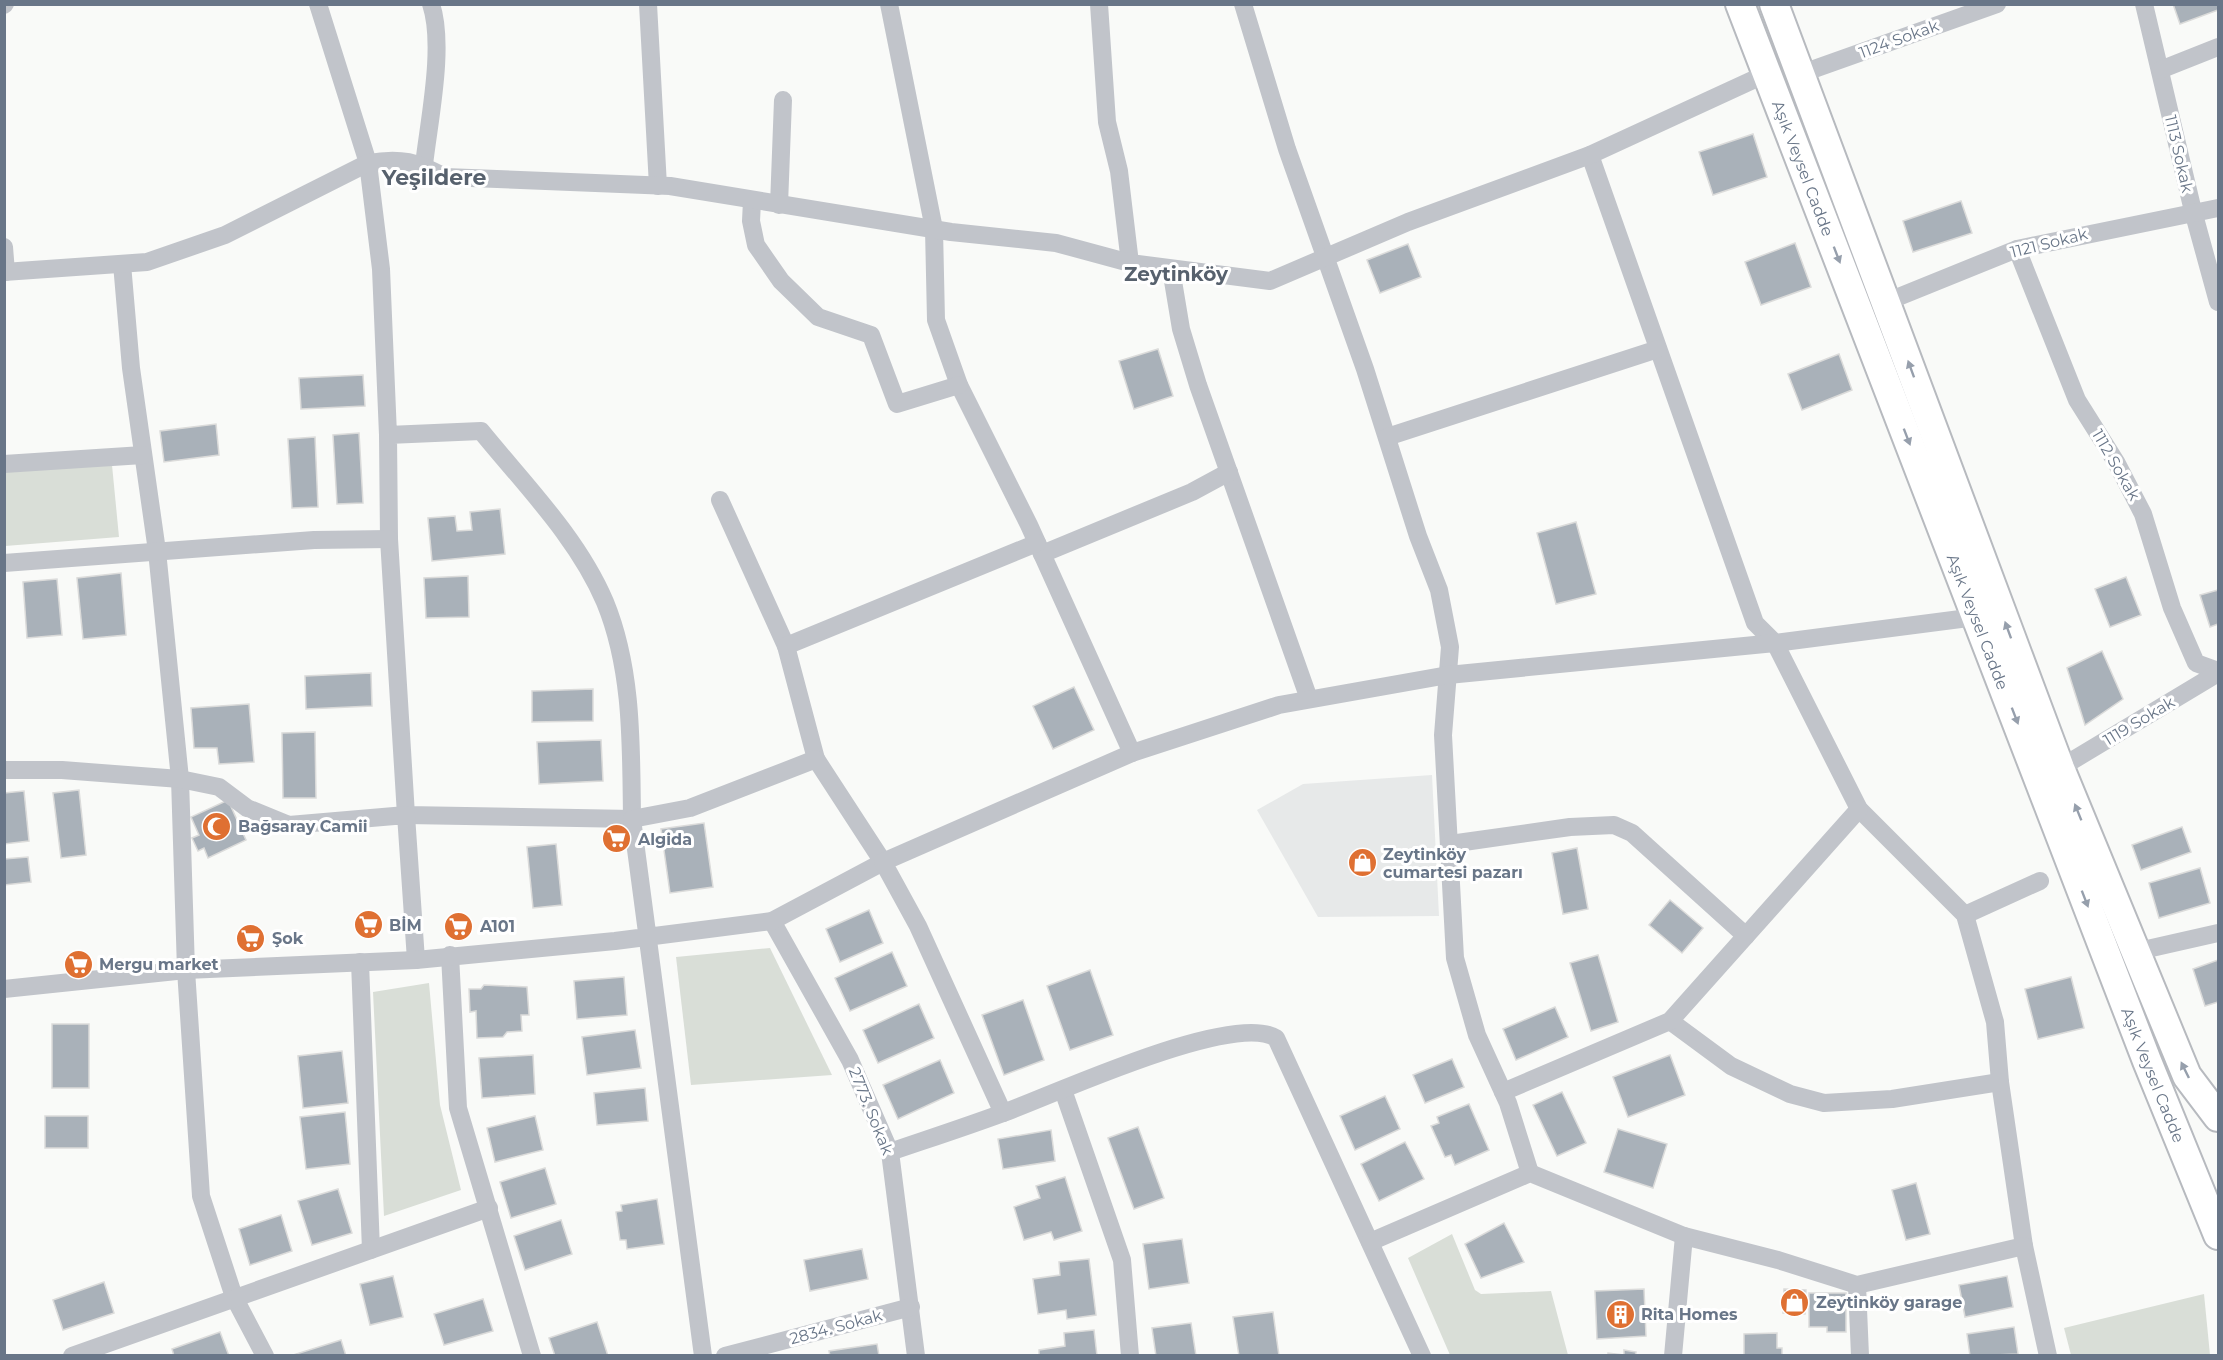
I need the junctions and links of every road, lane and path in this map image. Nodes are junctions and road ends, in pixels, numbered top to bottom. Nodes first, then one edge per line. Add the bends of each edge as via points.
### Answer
1 (318, 4) edge
2 (431, 4) edge
3 (648, 4) edge
4 (890, 4) edge
5 (1099, 4) edge
6 (1243, 4) edge
7 (1740, 4) edge
8 (1774, 4) edge
9 (1997, 4) edge
10 (2144, 4) edge
11 (1964, 9) edge
12 (2218, 47) edge
13 (2160, 70) junction
14 (1768, 73) junction
15 (1800, 75) junction
16 (783, 100) dead end
17 (1590, 155) junction
18 (368, 163) junction
19 (424, 165) junction
20 (658, 186) junction
21 (752, 201) junction
22 (779, 205) junction
23 (2218, 207) edge
24 (2193, 211) junction
25 (934, 229) junction
26 (4, 247) edge
27 (2018, 249) junction
28 (1324, 257) junction
29 (1130, 263) junction
30 (122, 264) junction
31 (1171, 269) junction
32 (5, 272) edge
33 (1886, 302) junction
34 (2218, 302) edge
35 (1658, 349) junction
36 (959, 385) junction
37 (388, 435) junction
38 (1387, 437) junction
39 (143, 455) junction
40 (4, 464) edge
41 (1229, 472) junction
42 (720, 500) dead end
43 (389, 539) junction
44 (1040, 549) junction
45 (157, 551) junction
46 (4, 563) edge
47 (1976, 617) junction
48 (1775, 643) junction
49 (786, 646) junction
50 (2218, 672) edge
51 (1448, 675) junction
52 (1309, 699) junction
53 (1132, 753) junction
54 (816, 759) junction
55 (2060, 768) junction
56 (4, 770) edge
57 (180, 779) junction
58 (1859, 809) junction
59 (406, 814) junction
60 (632, 819) junction
61 (1450, 844) junction
62 (884, 862) junction
63 (2040, 881) dead end
64 (1965, 915) junction
65 (772, 921) junction
66 (2218, 933) edge
67 (1746, 936) junction
68 (650, 937) junction
69 (2134, 952) junction
70 (450, 956) junction
71 (416, 960) junction
72 (360, 962) junction
73 (186, 970) junction
74 (4, 988) edge
75 (1670, 1022) junction
76 (2000, 1082) junction
77 (1063, 1090) junction
78 (1503, 1092) junction
79 (1003, 1113) junction
80 (2218, 1118) edge
81 (890, 1152) junction
82 (1530, 1173) junction
83 (489, 1208) junction
84 (1684, 1236) junction
85 (2218, 1236) edge
86 (1370, 1242) junction
87 (2024, 1246) junction
88 (371, 1250) junction
89 (1857, 1285) junction
90 (234, 1297) junction
91 (911, 1307) junction
92 (72, 1356) edge
93 (265, 1356) edge
94 (532, 1356) edge
95 (703, 1356) edge
96 (725, 1356) edge
97 (916, 1356) edge
98 (1130, 1356) edge
99 (1422, 1356) edge
100 (1672, 1356) edge
101 (1860, 1356) edge
102 (2049, 1356) edge

1 - 18 street
2 - 19 street via 435,18 434,80
3 - 20 street
4 - 25 street
5 - 29 street via 1107,122 1119,171
6 - 28 street
7 - 14 main road, Aşık Veysel Cadde
8 - 15 main road, Aşık Veysel Cadde
9 - 11 street, 1124 Sokak
10 - 13 street, 1113 Sokak
11 - 15 street, 1124 Sokak
12 - 13 street
13 - 24 street, 1113 Sokak
14 - 17 street
14 -> 47 main road, Aşık Veysel Cadde
15 - 33 main road, Aşık Veysel Cadde
16 - 22 street
17 - 28 street
17 - 35 street
18 - 19 street via 390,159
18 - 30 street via 225,235 147,262
18 - 37 street via 381,269
19 - 20 street via 445,177
20 - 21 street
21 - 22 street
21 - 36 street via 756,245 781,281 818,317 871,335 897,404
22 - 25 street
23 - 24 street, 1121 Sokak
24 - 27 street, 1121 Sokak
24 - 34 street, 1113 Sokak
25 - 29 street via 1056,243
25 - 36 street via 936,320
26 - 32 street
27 - 33 street, 1121 Sokak
27 - 50 street, 1112 Sokak via 2077,400 2143,514 2172,608 2196,663
28 - 31 street via 1270,281
28 - 38 street
29 - 31 street
30 - 32 street
30 - 39 street
31 - 41 street via 1181,329
55 -> 33 main road, Aşık Veysel Cadde
35 - 38 street
35 - 48 street via 1755,622
36 - 44 street
37 - 43 street
37 - 60 street via 481,431 574,547 604,601 618,642 630,721
38 - 51 street via 1439,590 1450,647
39 - 40 street
39 - 45 street
41 - 44 street via 1192,492
41 - 52 street
42 - 49 street
43 - 45 street
43 - 59 street
44 - 49 street
44 - 53 street
45 - 46 street
45 - 57 street
47 - 48 street
47 -> 85 main road, Aşık Veysel Cadde
48 - 51 street
48 - 58 street
49 - 54 street
50 - 55 street, 1119 Sokak
51 - 52 street
51 - 61 street via 1443,735
52 - 53 street via 1279,705
53 - 62 street
54 - 60 street via 690,808
54 - 62 street
69 -> 55 main road, Aşık Veysel Cadde
56 - 57 street
57 - 59 street via 219,787 247,808 289,825
57 - 73 street
58 - 64 street
58 - 67 street
59 - 60 street
59 - 71 street
60 - 68 street
61 - 67 street via 1570,827 1614,825 1632,834
61 - 78 street via 1455,958 1477,1035
62 - 65 street
62 - 79 street via 918,926
63 - 64 street
64 - 76 street via 1995,1022
65 - 68 street
65 - 81 street, 2773. Sokak via 850,1060
66 - 69 street
67 - 75 street
68 - 70 street
68 - 95 street
80 -> 69 main road, Aşık Veysel Cadde via 2187,1076
70 - 71 street
70 - 83 street via 458,1108
71 - 72 street
72 - 73 street
72 - 88 street
73 - 74 street
73 - 90 street via 201,1196
75 - 76 street via 1731,1066 1790,1094 1824,1102 1892,1099
75 - 78 street
76 - 87 street
77 - 79 street
77 - 86 street via 1199,1041 1268,1032 1276,1038
77 - 98 street via 1122,1260
78 - 82 street
79 - 81 street
81 - 91 street, 2773. Sokak
82 - 84 street
82 - 86 street
83 - 88 street
83 - 94 street
84 - 89 street
84 - 100 street
86 - 99 street
87 - 89 street
87 - 102 street
88 - 90 street
89 - 101 street
90 - 92 street
90 - 93 street
91 - 96 street, 2834. Sokak
91 - 97 street, 2773. Sokak

